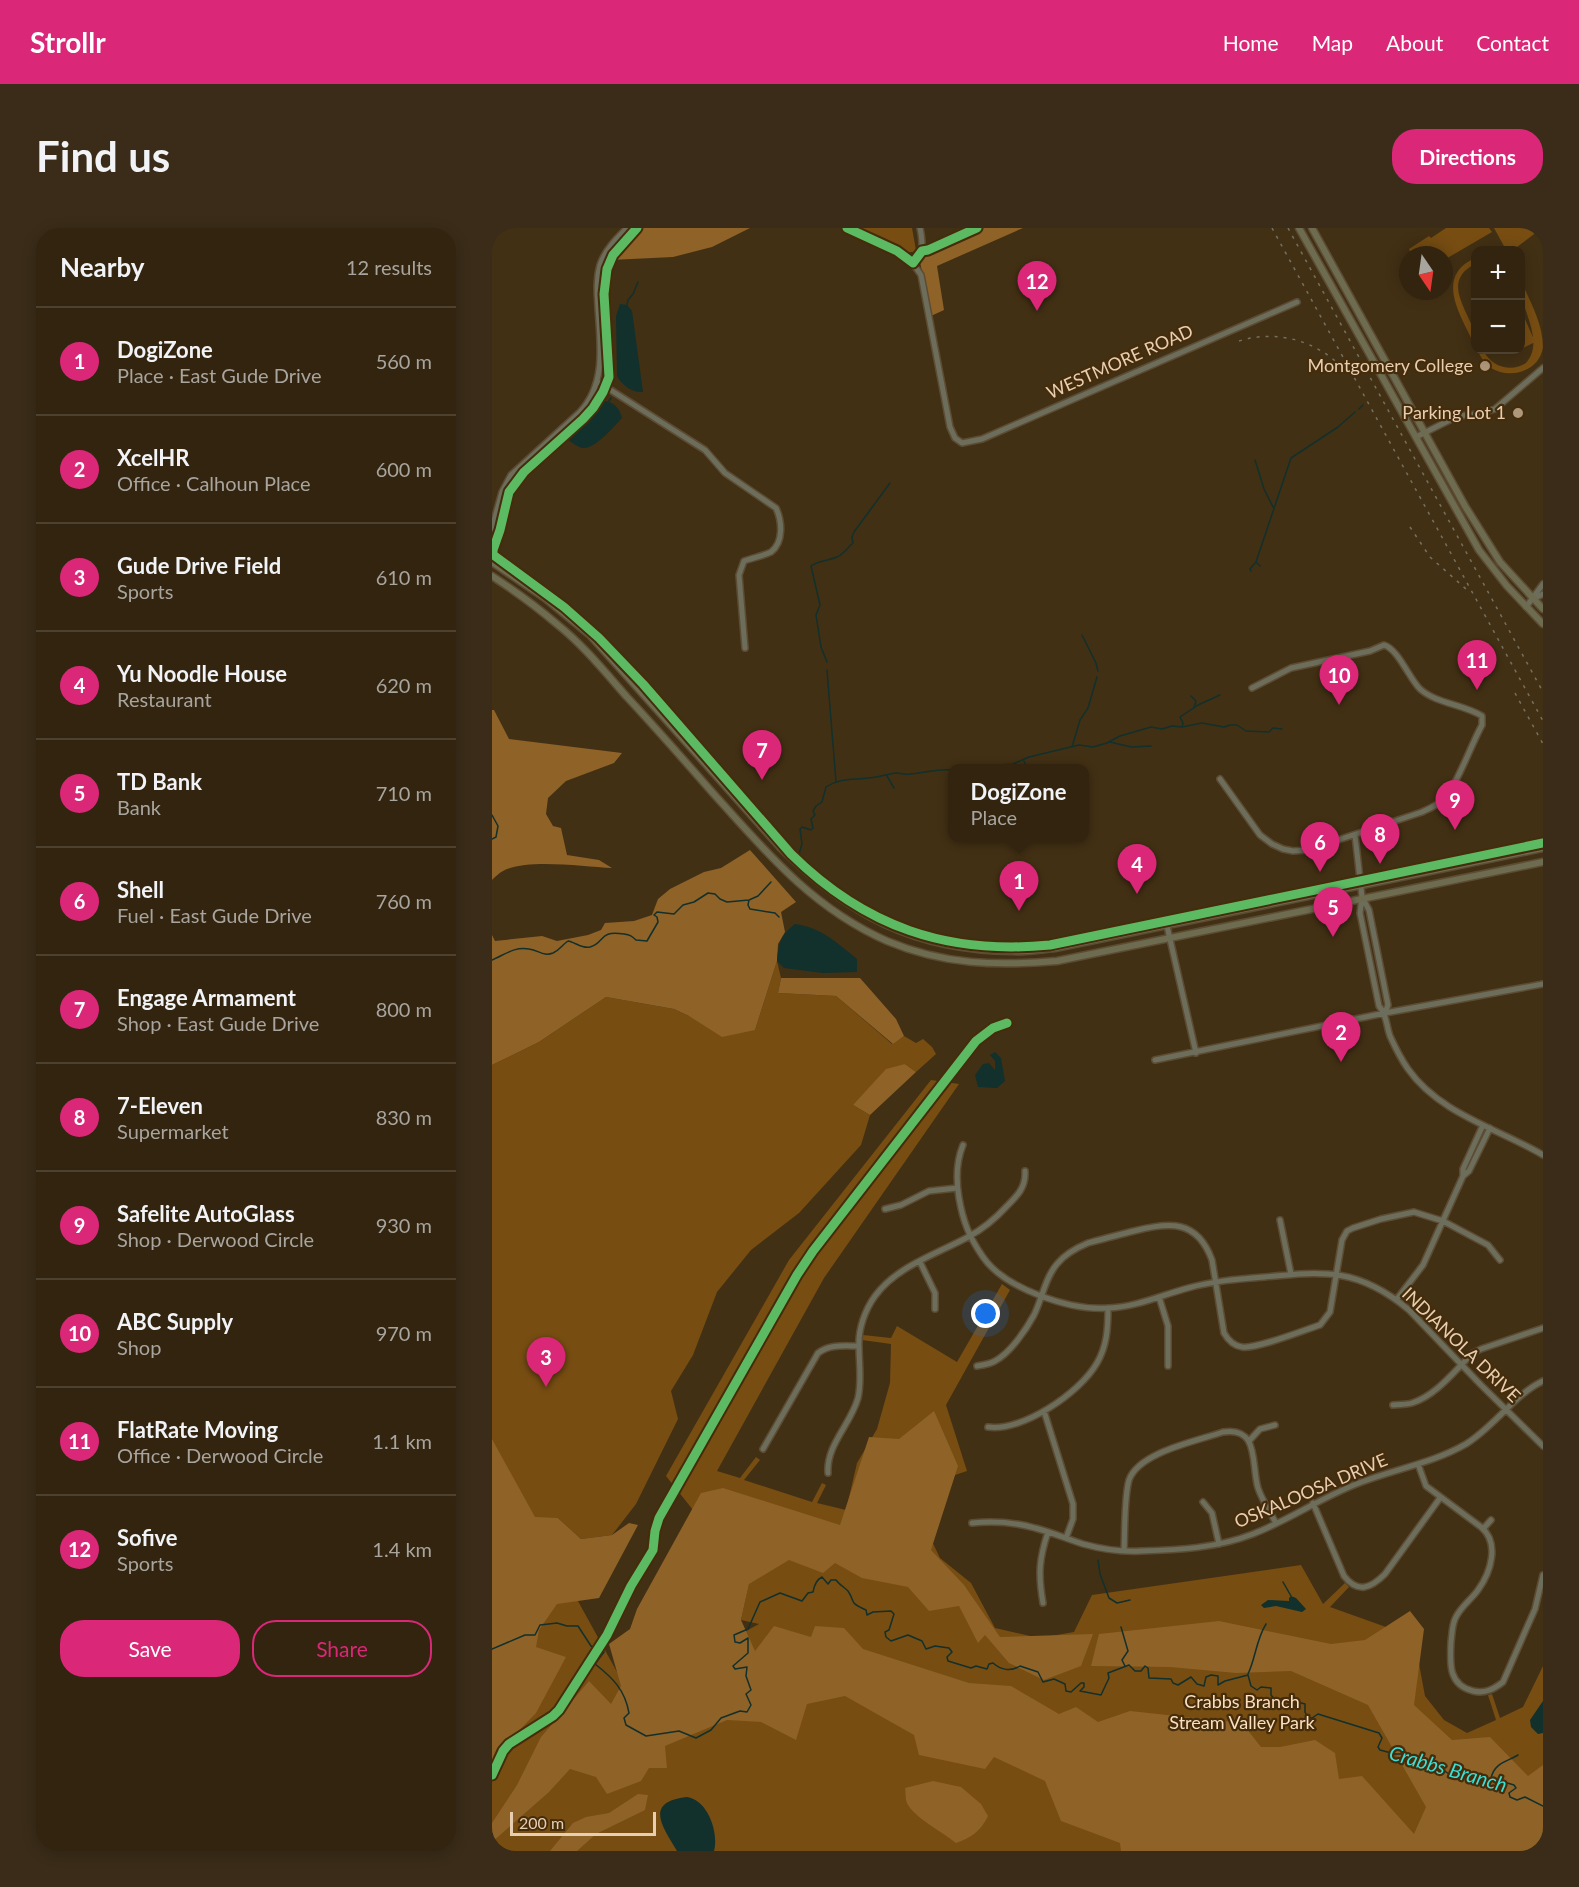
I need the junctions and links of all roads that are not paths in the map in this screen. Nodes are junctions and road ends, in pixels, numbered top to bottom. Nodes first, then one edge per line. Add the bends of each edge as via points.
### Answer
1 (627, 228) edge
2 (847, 228) edge
3 (920, 228) edge
4 (977, 228) edge
5 (1299, 228) edge
6 (1312, 228) edge
7 (922, 251) junction
8 (913, 263) junction
9 (1339, 278) junction
10 (1331, 282) junction
11 (1297, 302) dead end
12 (1543, 368) edge
13 (598, 382) junction
14 (1425, 433) junction
15 (1416, 437) junction
16 (492, 528) edge
17 (492, 562) edge
18 (492, 576) edge
19 (1543, 584) edge
20 (1543, 594) edge
21 (1533, 599) junction
22 (1526, 607) junction
23 (1543, 609) edge
24 (1543, 624) edge
25 (745, 648) dead end
26 (1252, 688) dead end
27 (1220, 779) dead end
28 (1355, 835) junction
29 (1543, 848) edge
30 (1543, 862) edge
31 (1360, 885) junction
32 (1362, 897) junction
33 (1167, 926) junction
34 (894, 929) junction
35 (1169, 938) junction
36 (889, 941) junction
37 (1543, 984) edge
38 (1385, 1013) junction
39 (1196, 1053) junction
40 (1155, 1060) dead end
41 (1483, 1125) junction
42 (1490, 1128) junction
43 (963, 1145) dead end
44 (1543, 1155) edge
45 (1025, 1171) dead end
46 (1463, 1176) junction
47 (957, 1188) junction
48 (885, 1209) dead end
49 (1280, 1220) dead end
50 (1443, 1221) junction
51 (970, 1236) junction
52 (1500, 1260) dead end
53 (920, 1262) junction
54 (1291, 1274) junction
55 (1336, 1274) junction
56 (1216, 1281) junction
57 (1041, 1297) junction
58 (1159, 1297) junction
59 (1396, 1299) junction
60 (1108, 1308) junction
61 (935, 1309) dead end
62 (1543, 1328) edge
63 (858, 1346) junction
64 (1462, 1364) junction
65 (977, 1366) dead end
66 (1168, 1366) dead end
67 (1543, 1381) edge
68 (1393, 1405) dead end
69 (1507, 1410) junction
70 (1044, 1411) junction
71 (1275, 1425) dead end
72 (988, 1427) dead end
73 (1249, 1441) junction
74 (1543, 1446) edge
75 (763, 1449) dead end
76 (1418, 1464) junction
77 (828, 1473) dead end
78 (1440, 1498) junction
79 (1203, 1502) dead end
80 (1313, 1503) junction
81 (1491, 1520) dead end
82 (972, 1523) dead end
83 (1276, 1523) junction
84 (1483, 1529) junction
85 (1048, 1532) junction
86 (1066, 1538) junction
87 (1219, 1544) junction
88 (1124, 1551) junction
89 (1543, 1575) edge
90 (1043, 1602) dead end

1 - 13 street via 608,250 598,274
2 - 8 street via 897,251
3 - 7 street
4 - 7 street
5 - 10 main road
6 - 9 main road
7 - 8 street
8 - 11 street, WESTMORE ROAD via 921,275 950,427 962,443 982,439
9 - 10 main road
9 - 14 main road
10 - 15 main road
12 - 14 street via 1495,409 1458,417
13 - 16 street via 580,412 511,475
13 - 25 street via 705,450 725,473 776,508 780,516 778,545 744,561 739,575
14 - 15 street
14 - 21 main road via 1493,553
15 - 22 main road via 1479,550
17 - 34 main road via 545,598 590,636 802,868 834,895
18 - 36 main road via 543,612 590,655 787,874 836,912
19 - 21 street
20 - 21 street
21 - 22 street
21 - 23 main road
22 - 24 main road
26 - 28 street via 1292,668 1384,645 1427,694 1482,716 1482,725 1441,802
27 - 28 street via 1260,835 1283,849 1308,850
28 - 31 street
29 - 31 main road
30 - 32 main road
31 - 32 street
31 - 33 main road
32 - 35 main road
32 - 38 street via 1369,910 1388,1005
32 - 38 street via 1360,913 1368,958 1379,1006
33 - 34 main road via 1015,952 943,944
33 - 35 street
34 - 36 main road
35 - 36 main road via 1057,961 1015,964 972,963
35 - 39 street
37 - 38 street
38 - 39 street
38 - 41 street via 1400,1056 1419,1082 1450,1108
39 - 40 street
41 - 42 street
41 - 46 street
42 - 44 street
42 - 46 street
43 - 47 street, INDIANOLA DRIVE via 958,1158
45 - 51 street via 1024,1184 1016,1197 996,1218
46 - 50 street
47 - 48 street via 929,1191
47 - 51 street, INDIANOLA DRIVE
49 - 54 street
50 - 52 street via 1488,1245
50 - 55 street via 1414,1212 1353,1228 1342,1240
50 - 59 street via 1423,1265
51 - 53 street
51 - 57 street, INDIANOLA DRIVE via 998,1272
53 - 61 street via 935,1293
53 - 63 street via 894,1276 875,1296 862,1322
54 - 55 street, INDIANOLA DRIVE
54 - 56 street, INDIANOLA DRIVE
55 - 56 street via 1330,1312 1320,1324 1252,1347 1231,1343 1224,1333
55 - 59 street, INDIANOLA DRIVE via 1359,1280
56 - 57 street via 1208,1249 1198,1236 1174,1225 1158,1225 1077,1248 1056,1265
56 - 58 street, INDIANOLA DRIVE
57 - 60 street, INDIANOLA DRIVE via 1065,1304
57 - 65 street via 1034,1315 1014,1343 995,1362
58 - 60 street, INDIANOLA DRIVE
58 - 66 street via 1168,1326
59 - 64 street, INDIANOLA DRIVE
60 - 70 street via 1106,1339 1096,1365 1069,1394
62 - 64 street via 1481,1349
63 - 75 street via 832,1347 818,1353
63 - 77 street via 858,1398 829,1455
64 - 68 street via 1422,1399
64 - 69 street, INDIANOLA DRIVE
67 - 69 street, OSKALOOSA DRIVE
69 - 74 street, INDIANOLA DRIVE
69 - 76 street, OSKALOOSA DRIVE via 1466,1443
70 - 72 street via 1005,1427
70 - 86 street via 1073,1504 1073,1519
71 - 73 street via 1260,1428
73 - 83 street via 1258,1486
73 - 88 street via 1239,1432 1223,1432 1152,1455 1141,1463 1128,1487
76 - 78 street via 1426,1486
76 - 80 street, OSKALOOSA DRIVE
78 - 80 street via 1385,1574 1375,1584 1364,1587 1352,1584 1344,1576
78 - 84 street
79 - 87 street via 1212,1513
80 - 83 street, OSKALOOSA DRIVE
81 - 84 street
82 - 85 street, OSKALOOSA DRIVE via 1012,1523
83 - 87 street, OSKALOOSA DRIVE
84 - 89 street via 1490,1539 1491,1561 1488,1573 1453,1626 1450,1667 1456,1682 1487,1692 1503,1682 1535,1609
85 - 86 street, OSKALOOSA DRIVE
85 - 90 street via 1039,1566
86 - 88 street, OSKALOOSA DRIVE
87 - 88 street, OSKALOOSA DRIVE

